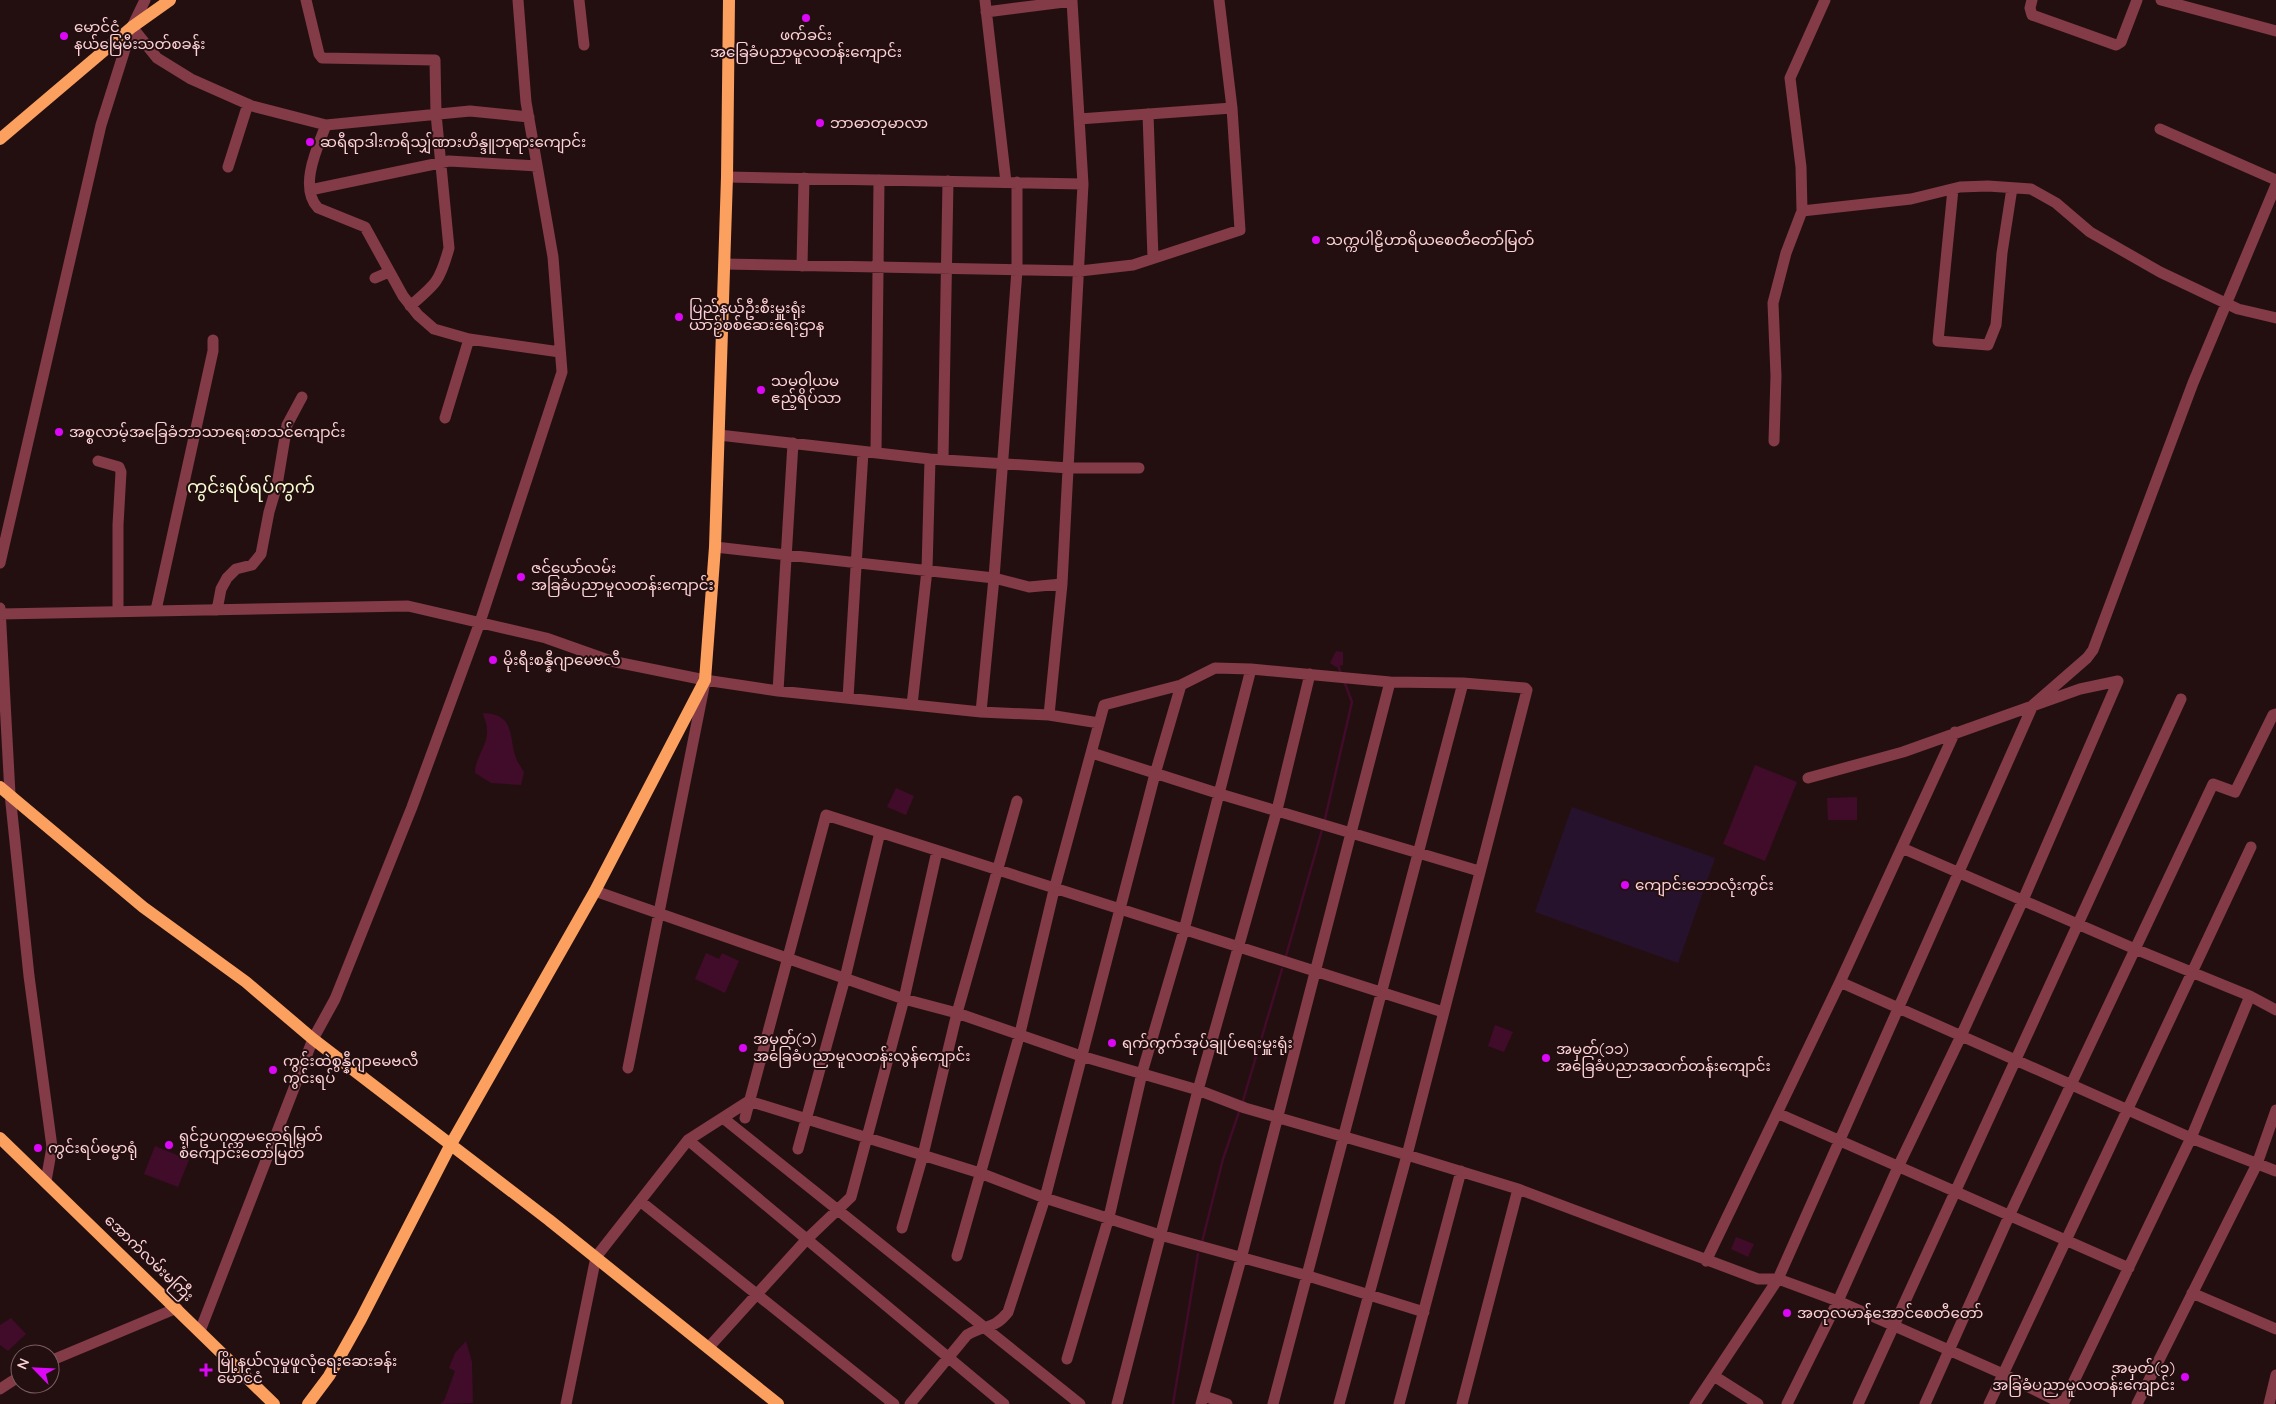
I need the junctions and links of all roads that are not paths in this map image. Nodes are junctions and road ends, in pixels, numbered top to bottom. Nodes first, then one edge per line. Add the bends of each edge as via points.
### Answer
1 (145, 0) edge
2 (170, 0) edge
3 (306, 0) edge
4 (518, 0) edge
5 (579, 0) edge
6 (729, 0) edge
7 (985, 0) edge
8 (1219, 0) edge
9 (1825, 0) edge
10 (2032, 0) edge
11 (2137, 0) edge
12 (2161, 0) edge
13 (986, 12) junction
14 (132, 27) junction
15 (2276, 31) edge
16 (584, 46) dead end
17 (248, 104) junction
18 (1232, 108) junction
19 (436, 114) junction
20 (1148, 114) junction
21 (529, 117) junction
22 (1079, 119) junction
23 (326, 125) junction
24 (2160, 129) dead end
25 (0, 140) edge
26 (441, 162) junction
27 (537, 166) junction
28 (228, 167) dead end
29 (727, 177) junction
30 (804, 178) junction
31 (879, 180) junction
32 (948, 181) junction
33 (1012, 182) junction
34 (1083, 184) junction
35 (2275, 187) edge
36 (2012, 188) junction
37 (1954, 189) junction
38 (310, 190) junction
39 (1802, 211) junction
40 (1153, 258) junction
41 (724, 264) junction
42 (802, 266) junction
43 (878, 267) junction
44 (947, 270) junction
45 (1017, 270) junction
46 (1080, 271) junction
47 (389, 272) junction
48 (375, 278) dead end
49 (2226, 302) junction
50 (410, 306) junction
51 (2276, 318) edge
52 (469, 339) junction
53 (213, 340) dead end
54 (560, 352) junction
55 (302, 397) dead end
56 (445, 418) dead end
57 (719, 435) junction
58 (1774, 441) dead end
59 (793, 443) junction
60 (863, 452) junction
61 (876, 452) junction
62 (930, 459) junction
63 (943, 459) junction
64 (98, 460) dead end
65 (1002, 463) junction
66 (1069, 468) junction
67 (1139, 468) dead end
68 (715, 548) junction
69 (785, 555) junction
70 (0, 562) edge
71 (856, 563) junction
72 (927, 570) junction
73 (994, 578) junction
74 (1062, 584) junction
75 (0, 606) edge
76 (156, 610) junction
77 (217, 610) junction
78 (118, 611) junction
79 (0, 614) edge
80 (480, 622) junction
81 (1251, 669) junction
82 (1310, 674) junction
83 (705, 680) junction
84 (1390, 682) junction
85 (1463, 682) junction
86 (1181, 685) junction
87 (778, 691) junction
88 (848, 698) junction
89 (2181, 699) dead end
90 (912, 705) junction
91 (2033, 705) junction
92 (981, 712) junction
93 (2276, 714) edge
94 (1049, 715) junction
95 (1082, 720) junction
96 (1099, 723) junction
97 (1955, 732) junction
98 (1093, 748) junction
99 (1155, 774) junction
100 (1808, 778) dead end
101 (5, 790) edge
102 (1220, 794) junction
103 (1017, 801) dead end
104 (1277, 810) junction
105 (880, 832) junction
106 (1351, 832) junction
107 (1902, 848) junction
108 (2251, 848) dead end
109 (937, 851) junction
110 (1418, 852) junction
111 (997, 870) junction
112 (1479, 871) junction
113 (1960, 872) junction
114 (1054, 890) junction
115 (595, 891) junction
116 (2023, 900) junction
117 (1119, 911) junction
118 (659, 915) junction
119 (2078, 924) junction
120 (1184, 930) junction
121 (1237, 947) junction
122 (2135, 949) junction
123 (788, 958) junction
124 (1315, 970) junction
125 (2191, 972) junction
126 (845, 978) junction
127 (1840, 982) junction
128 (1381, 992) junction
129 (2250, 996) junction
130 (904, 999) junction
131 (1900, 1008) junction
132 (2276, 1010) edge
133 (1443, 1012) junction
134 (957, 1013) junction
135 (1020, 1034) junction
136 (1961, 1036) junction
137 (313, 1039) junction
138 (1081, 1056) junction
139 (2017, 1060) junction
140 (628, 1068) dead end
141 (1142, 1074) junction
142 (2072, 1085) junction
143 (1198, 1090) junction
144 (749, 1101) junction
145 (2129, 1110) junction
146 (2276, 1110) edge
147 (1777, 1113) junction
148 (1277, 1117) junction
149 (723, 1118) junction
150 (745, 1118) dead end
151 (806, 1118) junction
152 (1343, 1136) junction
153 (866, 1137) junction
154 (0, 1138) edge
155 (2191, 1138) junction
156 (688, 1140) junction
157 (1840, 1142) junction
158 (451, 1144) junction
159 (798, 1149) dead end
160 (923, 1155) junction
161 (1407, 1155) junction
162 (2257, 1164) junction
163 (1898, 1167) junction
164 (1461, 1171) junction
165 (2276, 1172) edge
166 (980, 1173) junction
167 (46, 1181) junction
168 (1518, 1189) junction
169 (1954, 1191) junction
170 (1045, 1198) junction
171 (640, 1201) junction
172 (837, 1210) junction
173 (2010, 1214) junction
174 (1109, 1217) junction
175 (902, 1228) dead end
176 (1160, 1235) junction
177 (807, 1239) junction
178 (2066, 1241) junction
179 (957, 1256) dead end
180 (596, 1257) junction
181 (1241, 1259) junction
182 (1706, 1261) junction
183 (2129, 1268) junction
184 (1305, 1275) junction
185 (1778, 1279) junction
186 (2192, 1293) junction
187 (756, 1294) junction
188 (1368, 1295) junction
189 (1838, 1301) junction
190 (177, 1308) junction
191 (1424, 1312) junction
192 (1893, 1326) junction
193 (985, 1327) junction
194 (2276, 1329) edge
195 (200, 1330) junction
196 (709, 1347) junction
197 (1950, 1352) junction
198 (60, 1357) edge
199 (949, 1358) junction
200 (1067, 1360) dead end
201 (2003, 1374) junction
202 (2276, 1375) edge
203 (1714, 1376) junction
204 (1202, 1400) edge
205 (274, 1404) edge
206 (308, 1404) edge
207 (566, 1404) edge
208 (778, 1404) edge
209 (894, 1404) edge
210 (910, 1404) edge
211 (1004, 1404) edge
212 (1080, 1404) edge
213 (1117, 1404) edge
214 (1227, 1404) edge
215 (1273, 1404) edge
216 (1339, 1404) edge
217 (1399, 1404) edge
218 (1462, 1404) edge
219 (1695, 1404) edge
220 (1758, 1404) edge
221 (1787, 1404) edge
222 (1858, 1404) edge
223 (1925, 1404) edge
224 (1989, 1404) edge
225 (2063, 1404) edge
226 (2137, 1404) edge
227 (2269, 1404) edge

1 - 14 street
2 - 14 main road
3 - 19 street via 322,58 434,59
4 - 21 street
5 - 16 street
6 - 29 main road
7 - 13 street
8 - 18 street
9 - 39 street via 1790,78 1801,167
10 - 11 street via 2032,15 2116,45 2121,42
12 - 15 street
13 - 22 street via 1072,0
13 - 33 street
14 - 17 street via 157,58 191,79
14 - 25 main road
14 - 70 street via 101,125
17 - 23 street
17 - 28 street
18 - 20 street
18 - 40 street via 1240,230
19 - 21 street via 470,111
19 - 23 street
19 - 26 street
20 - 22 street
20 - 40 street
21 - 27 street
22 - 34 street
23 - 38 street via 312,162
24 - 35 street
26 - 27 street
26 - 38 street
26 - 50 street via 449,248 434,286
27 - 54 street via 553,257
29 - 30 street
29 - 41 main road
30 - 31 street
30 - 42 street
31 - 32 street
31 - 43 street
32 - 33 street
32 - 44 street
33 - 34 street
33 - 45 street
34 - 46 street
35 - 49 street
36 - 37 street
36 - 37 street via 1996,325 1988,345 1938,341
36 - 49 street via 2031,189 2056,203 2090,232 2160,272
37 - 39 street via 1910,198
38 - 47 street via 318,208 365,228
39 - 58 street via 1786,253 1773,303
40 - 46 street via 1133,265
41 - 42 street
41 - 57 main road
42 - 43 street
43 - 44 street
43 - 61 street
44 - 45 street
44 - 63 street
45 - 46 street
45 - 65 street
46 - 66 street
47 - 48 street
47 - 50 street
49 - 51 street via 2238,309
49 - 91 street via 2093,650
50 - 52 street via 434,329
52 - 54 street
52 - 56 street
53 - 76 street
54 - 80 street via 562,372
55 - 77 street via 286,425 278,485 261,554 252,565 236,569 227,578
57 - 59 street
57 - 68 main road
59 - 60 street
59 - 69 street
60 - 61 street
60 - 71 street
61 - 62 street
62 - 63 street
62 - 72 street
63 - 65 street
64 - 78 street via 119,466 121,472
65 - 66 street
65 - 73 street
66 - 67 street
66 - 74 street
68 - 69 street
68 - 83 main road
69 - 71 street
69 - 87 street
71 - 72 street
71 - 88 street
72 - 73 street
72 - 90 street
73 - 74 street via 1029,587
73 - 92 street
74 - 94 street
75 - 79 street
76 - 77 street
76 - 78 street
77 - 80 street via 408,606
78 - 79 street
79 - 101 street
80 - 83 street via 546,638 611,661
80 - 137 street via 360,937 335,999
81 - 82 street
81 - 86 street via 1215,668
81 - 102 street
82 - 84 street
82 - 104 street
83 - 87 street
83 - 115 main road
83 - 118 street
84 - 85 street
84 - 106 street
85 - 110 street
85 - 112 street via 1527,689
86 - 96 street via 1104,705
86 - 99 street
87 - 88 street
88 - 90 street
89 - 119 street
90 - 92 street
91 - 97 street
91 - 113 street
91 - 116 street via 2080,689 2118,681
92 - 94 street
93 - 122 street via 2272,715 2235,792 2213,784
94 - 95 street
95 - 96 street
95 - 98 street
96 - 98 street
97 - 100 street via 1903,752
97 - 107 street
98 - 99 street
98 - 114 street
99 - 102 street
99 - 117 street
101 - 137 main road via 143,907 246,982
101 - 167 street via 52,1147
102 - 104 street
102 - 120 street
103 - 111 street
104 - 106 street
104 - 121 street
105 - 109 street
105 - 123 street via 824,816
105 - 126 street
106 - 110 street
106 - 124 street
107 - 113 street
107 - 127 street
108 - 125 street
109 - 111 street
109 - 130 street
110 - 112 street
110 - 128 street
111 - 114 street
111 - 134 street
112 - 133 street
113 - 116 street
113 - 131 street
114 - 117 street
114 - 135 street
115 - 118 street
115 - 158 main road
116 - 119 street
116 - 136 street
117 - 120 street
117 - 138 street
118 - 123 street
118 - 140 street
119 - 122 street
119 - 139 street
120 - 121 street
120 - 141 street
121 - 124 street
121 - 143 street
122 - 125 street
122 - 142 street
123 - 126 street
123 - 144 street
124 - 128 street
124 - 148 street
125 - 129 street
125 - 145 street
126 - 130 street
126 - 151 street
127 - 131 street
127 - 147 street
128 - 133 street
128 - 152 street
129 - 132 street
129 - 155 street
130 - 134 street
130 - 153 street
131 - 136 street
131 - 157 street
133 - 161 street
134 - 135 street
134 - 160 street
135 - 138 street
135 - 166 street
136 - 139 street
136 - 163 street
137 - 158 main road
137 - 195 street
138 - 141 street
138 - 170 street
139 - 142 street
139 - 169 street
141 - 143 street
141 - 174 street
142 - 145 street
142 - 173 street
143 - 148 street via 1240,1107
143 - 176 street
144 - 149 street
144 - 150 street
144 - 151 street
145 - 155 street
145 - 178 street
146 - 162 street
147 - 157 street
147 - 182 street
148 - 152 street
148 - 181 street
149 - 156 street
149 - 172 street
151 - 153 street
151 - 159 street
152 - 161 street
152 - 184 street
153 - 160 street
153 - 172 street via 850,1197
154 - 167 main road, အောက်လမ်းမကြီး
155 - 162 street
155 - 183 street
156 - 171 street
156 - 177 street
157 - 163 street
157 - 185 street
158 - 180 main road
158 - 206 main road via 361,1319 329,1376
160 - 166 street
160 - 175 street
161 - 164 street
161 - 188 street
162 - 165 street
162 - 186 street
163 - 169 street
163 - 189 street
164 - 168 street
164 - 191 street
166 - 170 street
166 - 179 street
167 - 190 main road, အောက်လမ်းမကြီး
168 - 182 street
168 - 218 street
169 - 173 street
169 - 192 street
170 - 174 street
170 - 193 street via 1008,1312 999,1324
171 - 180 street
171 - 187 street
172 - 177 street
172 - 193 street
173 - 178 street
173 - 197 street
174 - 176 street
174 - 200 street
176 - 181 street
176 - 213 street
177 - 187 street
177 - 199 street
178 - 183 street
178 - 201 street
180 - 196 main road
180 - 207 street
181 - 184 street
181 - 204 street
182 - 185 street via 1758,1279
183 - 225 street
184 - 188 street
184 - 215 street
185 - 189 street
185 - 203 street
186 - 194 street
186 - 226 street
187 - 196 street
187 - 209 street
188 - 191 street
188 - 216 street
189 - 192 street
189 - 221 street
190 - 195 main road, အောက်လမ်းမကြီး
190 - 198 street
191 - 217 street
192 - 197 street
192 - 222 street
193 - 199 street via 967,1335
193 - 212 street
195 - 205 main road, အောက်လမ်းမကြီး
196 - 208 main road
197 - 201 street
197 - 223 street
199 - 210 street
199 - 211 street
201 - 224 street
201 - 225 street
202 - 227 street
203 - 219 street
203 - 220 street
204 - 214 street

